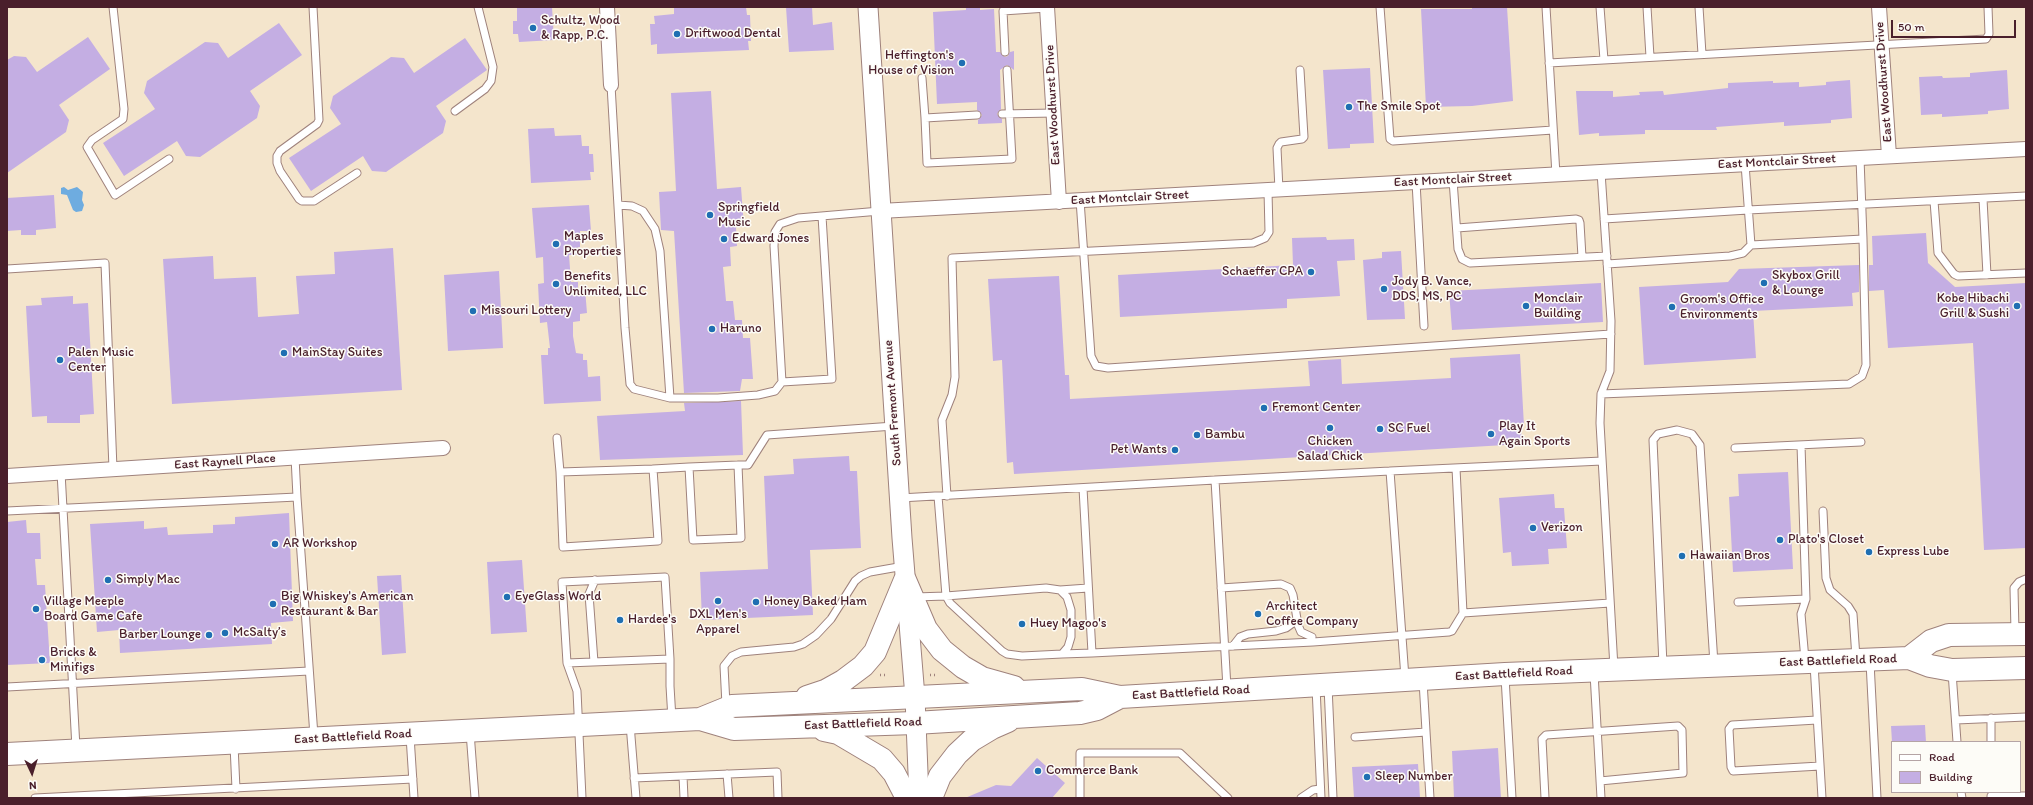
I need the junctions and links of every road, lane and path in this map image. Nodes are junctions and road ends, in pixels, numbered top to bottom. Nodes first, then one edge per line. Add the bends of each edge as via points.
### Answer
1 (113, 7) edge
2 (313, 7) edge
3 (478, 7) edge
4 (607, 7) edge
5 (868, 7) edge
6 (1380, 7) edge
7 (1546, 7) edge
8 (1600, 7) edge
9 (1647, 7) edge
10 (1699, 7) edge
11 (1879, 7) edge
12 (1988, 7) edge
13 (1047, 8) edge
14 (1881, 44) junction
15 (1005, 52) dead end
16 (1702, 54) junction
17 (1650, 57) junction
18 (1604, 60) junction
19 (1550, 63) junction
20 (1007, 70) dead end
21 (1300, 70) dead end
22 (922, 78) dead end
23 (611, 85) joint
24 (455, 111) dead end
25 (1054, 113) junction
26 (1002, 114) dead end
27 (1010, 114) junction
28 (978, 115) dead end
29 (925, 118) junction
30 (1553, 130) junction
31 (2026, 149) edge
32 (1889, 156) junction
33 (1860, 158) junction
34 (169, 159) dead end
35 (1745, 164) junction
36 (1601, 172) junction
37 (357, 173) dead end
38 (1556, 175) junction
39 (1453, 180) junction
40 (1416, 182) junction
41 (1274, 190) junction
42 (2026, 196) edge
43 (1983, 198) junction
44 (1080, 200) junction
45 (1934, 201) junction
46 (1059, 202) junction
47 (618, 205) junction
48 (1861, 205) junction
49 (1748, 210) junction
50 (880, 211) junction
51 (822, 216) junction
52 (1604, 219) junction
53 (1457, 228) junction
54 (1863, 239) junction
55 (1751, 245) junction
56 (1083, 251) junction
57 (1607, 256) junction
58 (1582, 257) junction
59 (1608, 264) junction
60 (7, 269) edge
61 (2026, 273) edge
62 (1987, 275) junction
63 (1424, 326) dead end
64 (1611, 334) junction
65 (782, 382) junction
66 (1601, 394) junction
67 (670, 398) junction
68 (895, 426) junction
69 (557, 438) dead end
70 (1861, 442) dead end
71 (1801, 445) junction
72 (443, 448) dead end
73 (1736, 448) dead end
74 (295, 457) junction
75 (1602, 461) junction
76 (738, 465) junction
77 (688, 467) junction
78 (1456, 468) junction
79 (113, 469) junction
80 (653, 469) junction
81 (1390, 471) junction
82 (62, 472) junction
83 (560, 472) junction
84 (7, 476) edge
85 (1215, 480) junction
86 (1083, 488) junction
87 (938, 496) junction
88 (947, 496) junction
89 (297, 497) junction
90 (900, 498) junction
91 (63, 509) junction
92 (7, 511) edge
93 (1823, 511) dead end
94 (2026, 579) edge
95 (595, 580) junction
96 (907, 581) junction
97 (1088, 588) junction
98 (1221, 588) junction
99 (1060, 590) junction
100 (946, 596) junction
101 (1806, 599) junction
102 (1738, 602) dead end
103 (1610, 603) junction
104 (1463, 613) junction
105 (1297, 620) junction
106 (2020, 634) edge
107 (1402, 636) junction
108 (1312, 637) dead end
109 (1224, 646) junction
110 (1233, 646) junction
111 (1092, 653) junction
112 (1062, 654) junction
113 (1909, 658) junction
114 (670, 659) junction
115 (1863, 660) junction
116 (594, 662) junction
117 (1809, 662) junction
118 (567, 663) junction
119 (1714, 666) junction
120 (1663, 668) junction
121 (2026, 668) edge
122 (1604, 670) junction
123 (1952, 670) junction
124 (309, 671) junction
125 (1505, 674) junction
126 (885, 675) dead end
127 (929, 675) dead end
128 (936, 675) dead end
129 (880, 679) dead end
130 (1414, 680) junction
131 (2026, 682) edge
132 (72, 684) junction
133 (1322, 685) junction
134 (7, 687) edge
135 (1227, 691) junction
136 (1030, 692) junction
137 (915, 697) junction
138 (1120, 697) junction
139 (788, 703) junction
140 (726, 708) junction
141 (1020, 717) junction
142 (2026, 717) edge
143 (1991, 718) junction
144 (700, 719) junction
145 (672, 720) junction
146 (1817, 720) junction
147 (1956, 720) junction
148 (630, 722) junction
149 (915, 723) junction
150 (579, 724) junction
151 (806, 726) junction
152 (470, 730) junction
153 (1426, 732) junction
154 (1597, 732) junction
155 (410, 734) junction
156 (1355, 737) dead end
157 (314, 739) junction
158 (1958, 741) edge
159 (1991, 741) edge
160 (234, 743) junction
161 (76, 750) junction
162 (7, 754) edge
163 (1820, 766) junction
164 (727, 774) junction
165 (683, 776) junction
166 (634, 778) junction
167 (413, 779) junction
168 (1600, 781) junction
169 (236, 788) junction
170 (1320, 789) junction
171 (1991, 795) edge
172 (2026, 796) edge
173 (35, 798) edge
174 (414, 798) edge
175 (475, 798) edge
176 (582, 798) edge
177 (636, 798) edge
178 (684, 798) edge
179 (729, 798) edge
180 (778, 798) edge
181 (907, 798) edge
182 (919, 798) edge
183 (931, 798) edge
184 (1080, 798) edge
185 (1228, 798) edge
186 (1301, 798) edge
187 (1321, 798) edge
188 (1333, 798) edge
189 (1430, 798) edge
190 (1512, 798) edge
191 (1545, 798) edge
192 (1601, 798) edge
193 (1822, 798) edge
194 (1877, 798) edge

1 - 34 lane via 123,119 92,140 87,147 115,195
2 - 37 lane via 320,116 317,124 280,151 277,163 302,201 314,201
3 - 24 lane via 493,75 485,89
4 - 23 street
5 - 50 main road, South Fremont Avenue
6 - 30 lane via 1390,139 1393,141
7 - 19 lane
8 - 18 lane
9 - 17 lane
10 - 16 lane
11 - 14 street, East Woodhurst Drive
12 - 14 lane via 1989,34 1986,39
13 - 15 lane via 1003,11
13 - 25 street, East Woodhurst Drive
14 - 16 lane
14 - 32 street, East Woodhurst Drive
16 - 17 lane
17 - 18 lane
18 - 19 lane
19 - 30 lane
20 - 27 lane
21 - 41 lane via 1304,137 1279,144
22 - 29 lane
23 - 47 lane
25 - 27 lane
25 - 46 street, East Woodhurst Drive
26 - 27 lane
27 - 29 lane via 1012,158 927,163
28 - 29 lane
30 - 38 lane
31 - 32 street, East Montclair Street
32 - 33 street, East Montclair Street
33 - 35 street, East Montclair Street
33 - 48 lane
35 - 36 street, East Montclair Street
35 - 49 lane
36 - 38 street, East Montclair Street
36 - 52 lane
38 - 39 street, East Montclair Street
39 - 40 street, East Montclair Street
39 - 53 lane
40 - 41 street, East Montclair Street
40 - 63 lane
41 - 44 street, East Montclair Street
41 - 56 lane via 1269,232 1265,238 1253,243
42 - 43 lane
43 - 45 lane
43 - 62 lane
44 - 46 street, East Montclair Street
44 - 56 lane
45 - 48 lane
45 - 62 lane via 1938,253 1958,276
46 - 50 street, East Montclair Street
47 - 67 lane via 643,210 655,229 660,251
47 - 67 lane via 630,384 634,389
48 - 49 lane
48 - 54 lane
49 - 52 lane
49 - 55 lane
50 - 51 lane
50 - 68 main road, South Fremont Avenue
51 - 65 lane via 798,218 780,224 775,232
51 - 65 lane via 832,379
52 - 57 lane
53 - 58 lane via 1458,249 1462,259 1470,263
53 - 58 lane via 1576,219 1580,223
54 - 55 lane
54 - 66 lane via 1866,365 1862,376 1848,384
55 - 59 lane via 1743,253 1730,256
56 - 64 lane via 1091,356 1096,366 1108,368
56 - 88 lane via 952,258 955,377 952,395 942,420
57 - 58 lane
57 - 59 lane
59 - 64 lane
60 - 79 lane via 105,263
61 - 62 lane
64 - 66 lane via 1610,371
65 - 67 lane via 775,390 758,395
66 - 75 lane
68 - 76 lane via 766,435 748,465
68 - 90 main road, South Fremont Avenue
69 - 83 lane
70 - 71 lane
71 - 73 lane
71 - 101 lane
72 - 74 street, East Raynell Place
74 - 79 street, East Raynell Place
74 - 89 lane
75 - 78 lane
75 - 103 lane
76 - 77 lane
76 - 77 lane via 741,538 693,540
77 - 80 lane
78 - 81 lane
78 - 104 lane
79 - 82 street, East Raynell Place
80 - 83 lane
80 - 83 lane via 658,541 563,547
81 - 85 lane
81 - 107 lane
82 - 84 street, East Raynell Place
82 - 91 lane
85 - 86 lane
85 - 98 lane
86 - 88 lane
86 - 97 lane
87 - 88 lane
87 - 90 lane
87 - 100 lane
89 - 91 lane
89 - 124 lane
90 - 96 main road, South Fremont Avenue
91 - 92 lane
91 - 132 lane
93 - 115 lane via 1826,578 1830,590 1853,614
94 - 106 lane via 2014,588
95 - 114 lane via 665,577
95 - 116 lane via 589,594
95 - 118 lane via 562,582
96 - 100 lane
96 - 136 main road via 926,629 942,650 982,678
96 - 137 main road, South Fremont Avenue
96 - 139 main road via 875,652 863,666 825,691
96 - 140 lane via 870,572 855,581 831,619 803,644 741,652 732,656 724,666
97 - 99 lane
97 - 111 lane
98 - 105 lane via 1281,584 1290,588
98 - 109 lane
99 - 100 lane via 1046,588
99 - 112 lane via 1067,597 1071,610 1071,637 1068,647
100 - 112 lane via 950,604 1002,651 1022,656
101 - 102 lane
101 - 117 lane via 1801,614
103 - 104 lane
103 - 122 lane
104 - 107 lane via 1452,631
105 - 108 lane via 1301,632
105 - 110 lane via 1276,631 1240,637
106 - 113 main road, East Battlefield Road via 1949,635 1931,641
107 - 110 lane
107 - 130 lane
109 - 110 lane
109 - 111 lane
109 - 135 lane
111 - 112 lane
113 - 115 main road, East Battlefield Road
113 - 123 main road, East Battlefield Road via 1930,666
114 - 116 lane
114 - 145 lane
115 - 117 main road, East Battlefield Road
115 - 194 lane
116 - 118 lane
117 - 119 main road, East Battlefield Road
117 - 146 lane
118 - 150 lane via 577,691
119 - 120 main road, East Battlefield Road
119 - 120 lane via 1700,445 1692,434 1677,430 1658,434 1654,440
120 - 122 main road, East Battlefield Road
121 - 123 main road, East Battlefield Road
122 - 125 main road, East Battlefield Road
122 - 154 lane
123 - 131 main road via 2002,681
123 - 147 lane
124 - 132 lane
124 - 157 lane
125 - 130 main road, East Battlefield Road
125 - 190 lane
126 - 129 path via 880,675
127 - 128 path
130 - 133 main road, East Battlefield Road
130 - 153 lane
132 - 134 lane
132 - 161 lane
133 - 135 main road, East Battlefield Road
133 - 170 lane
133 - 188 lane
135 - 138 main road, East Battlefield Road
136 - 137 main road, East Battlefield Road
136 - 138 main road, East Battlefield Road via 1082,689
137 - 139 main road, East Battlefield Road
137 - 149 main road, South Fremont Avenue
138 - 141 main road, East Battlefield Road via 1080,713
139 - 140 main road, East Battlefield Road
140 - 144 main road, East Battlefield Road
141 - 149 main road, East Battlefield Road
141 - 183 main road via 992,728 972,740 940,776
142 - 143 lane
143 - 147 lane
143 - 159 lane
144 - 145 main road, East Battlefield Road
144 - 151 main road, East Battlefield Road via 734,729
145 - 148 main road, East Battlefield Road
146 - 163 lane
146 - 163 lane via 1732,726 1729,729 1730,760 1731,770 1734,771
147 - 158 lane
148 - 150 main road, East Battlefield Road
148 - 166 lane
149 - 151 main road, East Battlefield Road
149 - 182 main road, South Fremont Avenue
150 - 152 main road, East Battlefield Road
150 - 176 lane
151 - 181 main road via 838,732 882,759 894,773
152 - 155 main road, East Battlefield Road
152 - 175 lane
153 - 156 lane
153 - 189 lane
154 - 168 lane
154 - 168 lane via 1678,726 1682,730 1683,773
154 - 191 lane via 1543,736
155 - 157 main road, East Battlefield Road
155 - 167 lane
157 - 160 main road, East Battlefield Road
160 - 161 main road, East Battlefield Road
160 - 169 lane
161 - 162 main road, East Battlefield Road
163 - 193 lane
164 - 165 lane
164 - 179 lane
164 - 180 lane via 777,772
165 - 166 lane
165 - 178 lane
166 - 177 lane
167 - 169 lane
167 - 174 lane
168 - 192 lane
169 - 173 lane
170 - 186 lane via 1313,790
170 - 187 lane
171 - 172 lane
184 - 185 lane via 1080,753 1180,754

